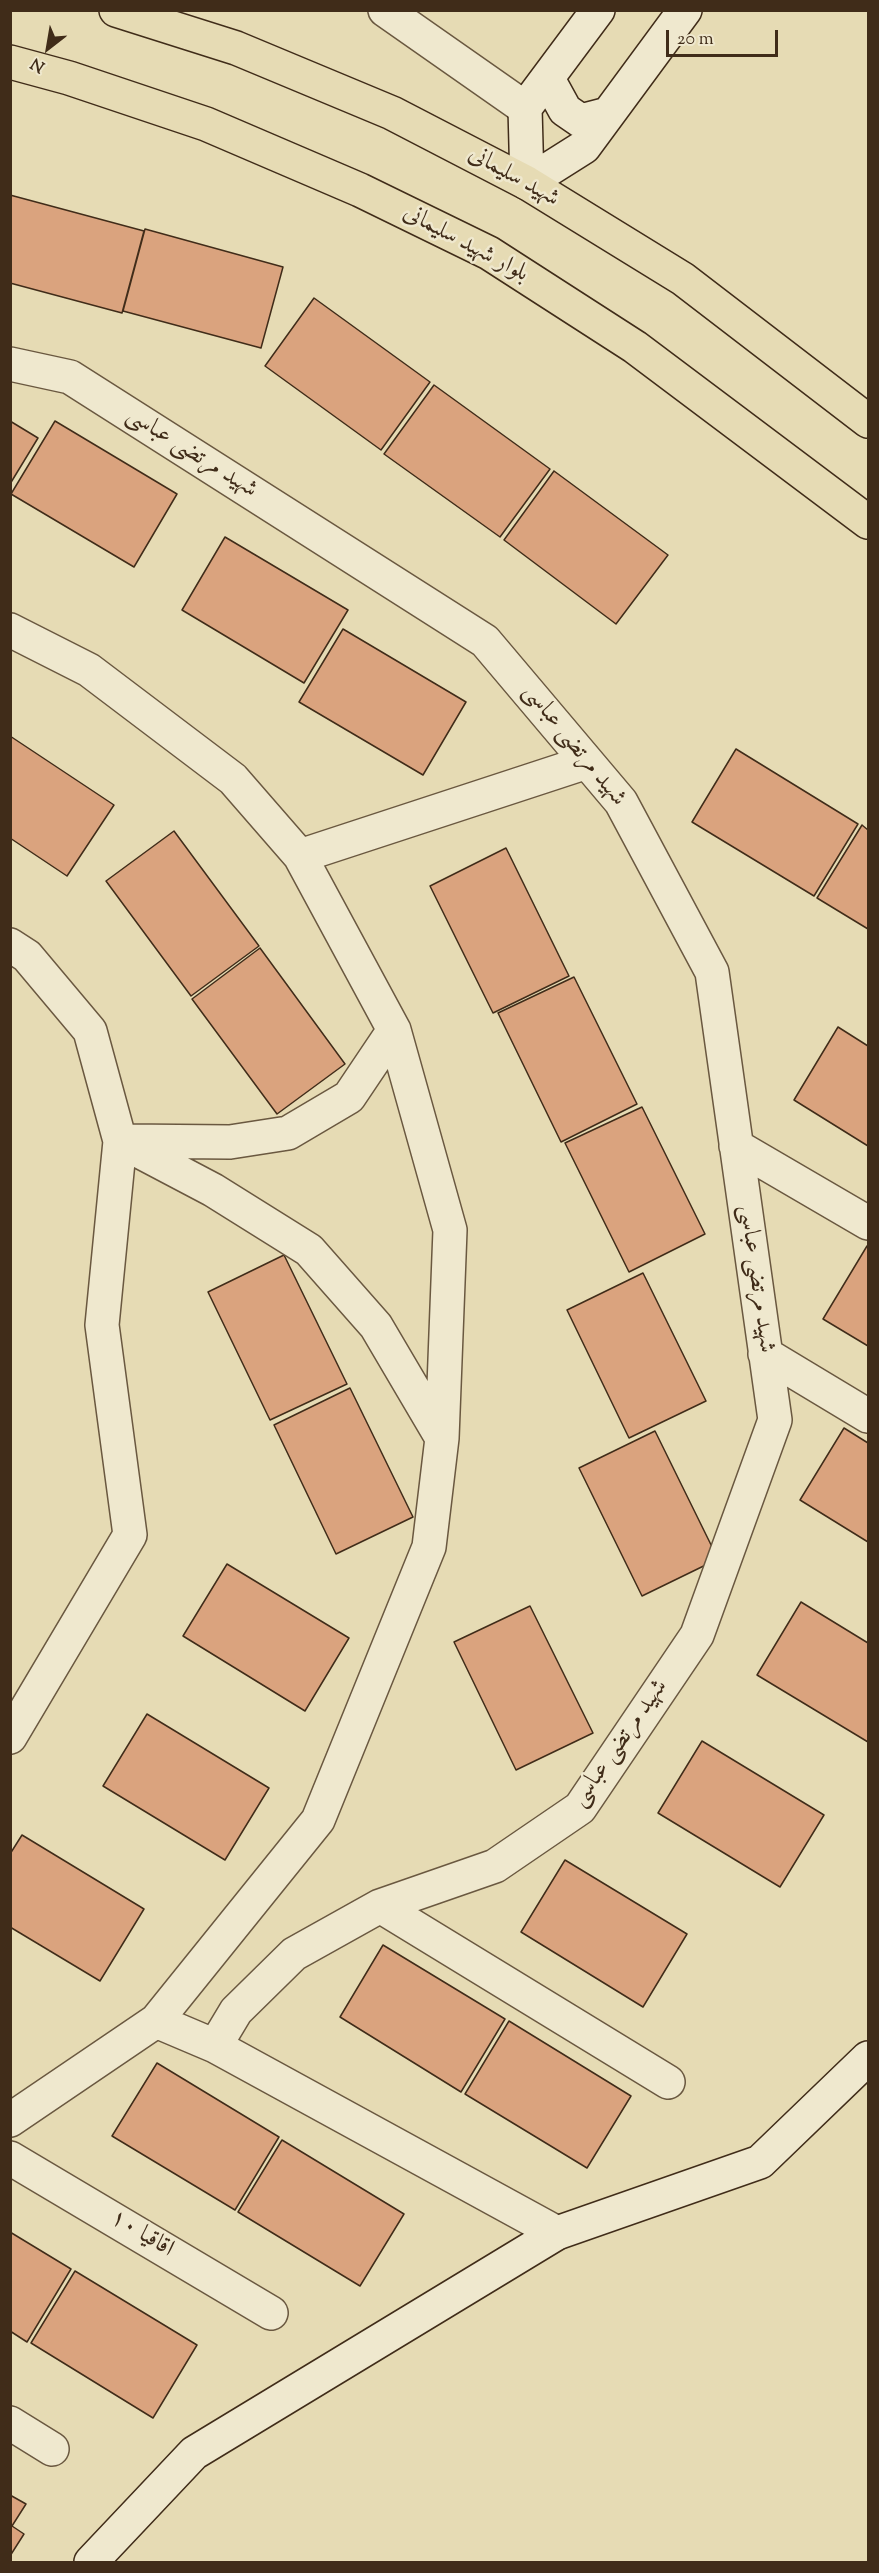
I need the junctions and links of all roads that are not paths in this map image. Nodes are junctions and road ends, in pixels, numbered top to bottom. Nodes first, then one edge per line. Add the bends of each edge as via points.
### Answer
1 (116, 10) edge
2 (385, 10) edge
3 (598, 10) edge
4 (685, 10) edge
5 (10, 62) edge
6 (548, 79) junction
7 (525, 108) junction
8 (609, 114) junction
9 (527, 183) junction
10 (10, 364) edge
11 (868, 421) edge
12 (868, 522) edge
13 (10, 630) edge
14 (587, 762) junction
15 (300, 856) junction
16 (10, 945) edge
17 (394, 1030) junction
18 (120, 1141) junction
19 (736, 1146) junction
20 (868, 1223) edge
21 (765, 1354) junction
22 (868, 1416) edge
23 (442, 1438) junction
24 (10, 1737) edge
25 (381, 1906) junction
26 (156, 2021) junction
27 (215, 2046) junction
28 (868, 2058) edge
29 (668, 2082) dead end
30 (10, 2120) edge
31 (10, 2158) edge
32 (557, 2233) junction
33 (271, 2313) dead end
34 (10, 2422) edge
35 (52, 2449) dead end
36 (91, 2562) edge

1 - 9 main road, شهید سلیمانی via 236,48 392,113
2 - 7 street
3 - 6 street
4 - 8 street
5 - 12 main road, بلوار شهید سلیمانی via 206,124 360,190 489,253 635,346
6 - 7 street
6 - 8 street via 565,110 581,121
7 - 9 street
8 - 9 street via 584,147
9 - 11 main road, شهید سلیمانی via 683,279
10 - 14 street, شهید مرتضی عباسی via 70,377 485,641
13 - 15 street via 89,670 233,779
14 - 15 street
14 - 19 street, شهید مرتضی عباسی via 621,802 712,972
15 - 17 street
16 - 18 street via 27,956 90,1031
17 - 18 street via 349,1097 288,1133 230,1142
17 - 23 street via 450,1230
18 - 23 street via 213,1190 309,1250 376,1326
18 - 24 street via 102,1325 130,1535
19 - 20 street
19 - 21 street, شهید مرتضی عباسی
21 - 22 street
21 - 25 street, شهید مرتضی عباسی via 775,1420 697,1635 580,1808 495,1866
23 - 26 street via 429,1547 318,1820
25 - 27 street, شهید مرتضی عباسی via 294,1954 236,2011
25 - 29 street
26 - 27 street
26 - 30 street
27 - 32 street
28 - 32 street via 760,2162
31 - 33 street, اقاقیا ۱۰
32 - 36 street via 194,2454
34 - 35 street

